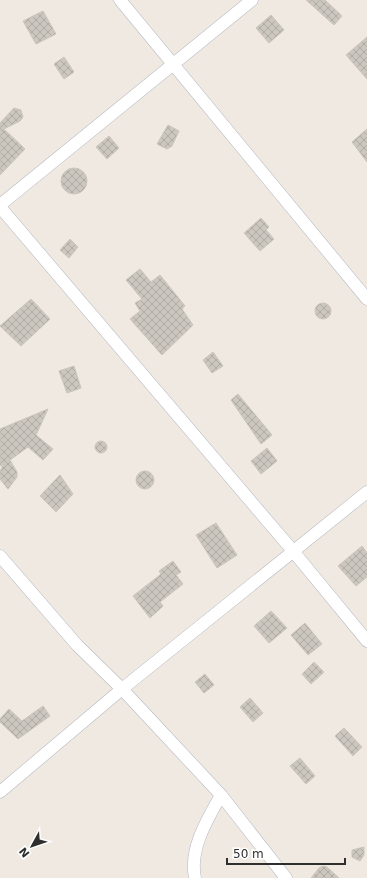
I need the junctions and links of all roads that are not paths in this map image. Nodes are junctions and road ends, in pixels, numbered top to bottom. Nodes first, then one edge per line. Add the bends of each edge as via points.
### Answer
1 (120, 0) edge
2 (252, 0) edge
3 (173, 64) junction
4 (0, 206) edge
5 (367, 299) edge
6 (367, 492) edge
7 (293, 551) junction
8 (0, 556) edge
9 (367, 641) edge
10 (122, 688) junction
11 (0, 792) edge
12 (221, 795) junction
13 (194, 878) edge
14 (286, 878) edge

1 - 3 street
2 - 3 street
3 - 4 street
3 - 5 street
4 - 7 street
6 - 7 street
7 - 9 street
7 - 10 street
8 - 10 street via 77,645
10 - 11 street
10 - 12 street
12 - 13 street via 205,824 196,851
12 - 14 street

